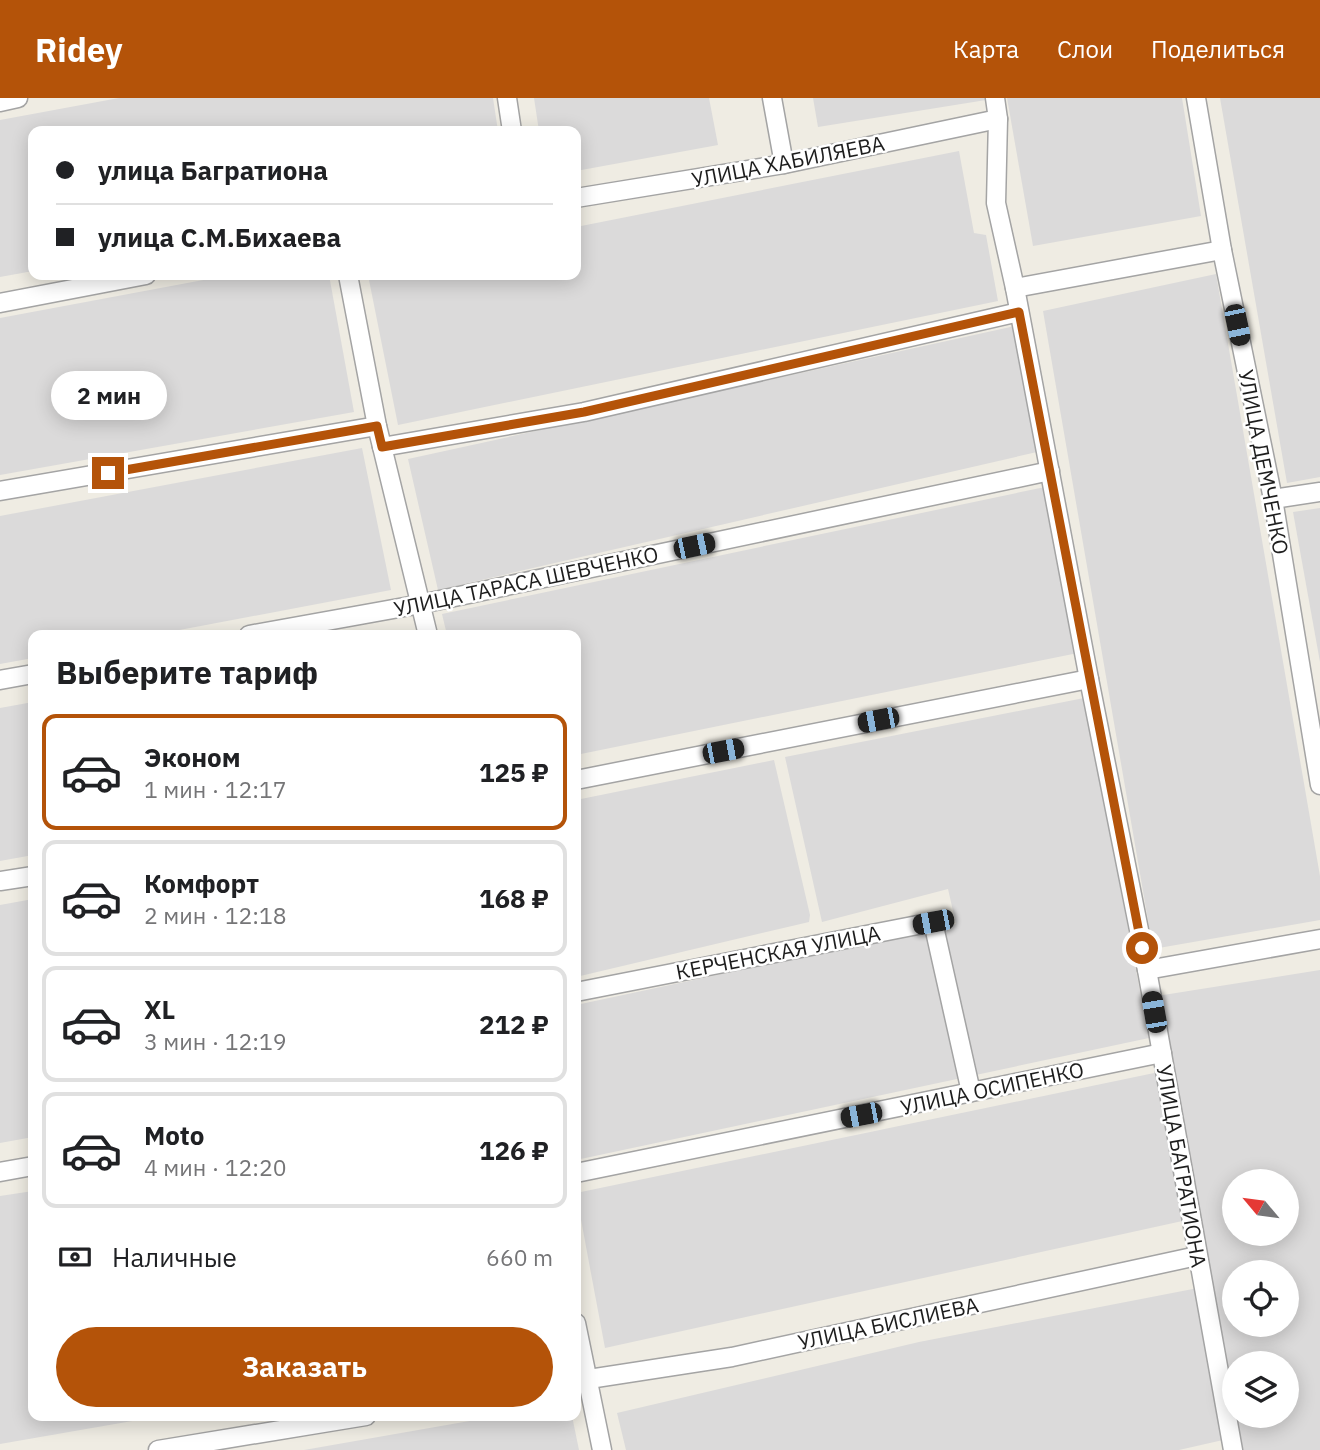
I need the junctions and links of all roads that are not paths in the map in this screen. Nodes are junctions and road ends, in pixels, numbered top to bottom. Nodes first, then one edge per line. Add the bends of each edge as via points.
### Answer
1 (18, 98) edge
2 (507, 98) edge
3 (772, 98) edge
4 (995, 98) edge
5 (1196, 98) edge
6 (0, 102) edge
7 (998, 119) junction
8 (511, 126) edge
9 (784, 164) junction
10 (581, 197) edge
11 (1222, 250) junction
12 (120, 280) edge
13 (349, 280) edge
14 (1015, 288) junction
15 (0, 303) edge
16 (1019, 312) junction
17 (377, 426) junction
18 (382, 447) junction
19 (1050, 471) junction
20 (0, 491) edge
21 (1320, 492) edge
22 (1273, 499) junction
23 (421, 604) junction
24 (277, 630) edge
25 (427, 630) edge
26 (28, 675) edge
27 (1089, 679) junction
28 (0, 680) edge
29 (581, 778) edge
30 (1320, 785) edge
31 (28, 877) edge
32 (0, 881) edge
33 (1320, 939) edge
34 (1147, 970) junction
35 (581, 991) edge
36 (1162, 1053) junction
37 (971, 1092) junction
38 (28, 1167) edge
39 (0, 1172) edge
40 (581, 1172) edge
41 (1198, 1255) junction
42 (582, 1380) edge
43 (335, 1421) edge
44 (158, 1450) edge
45 (602, 1450) edge
46 (1233, 1450) edge

1 - 6 street
2 - 8 street
3 - 9 street
4 - 7 street, УЛИЦА БАГРАТИОНА
5 - 11 street, УЛИЦА ДЕМЧЕНКО
7 - 9 street, УЛИЦА ХАБИЛЯЕВА
7 - 14 street, УЛИЦА БАГРАТИОНА via 996,203
9 - 10 street, УЛИЦА ХАБИЛЯЕВА
11 - 14 street
11 - 22 street, УЛИЦА ДЕМЧЕНКО
12 - 15 street
13 - 17 street
14 - 16 street, УЛИЦА БАГРАТИОНА
16 - 18 street via 584,412
16 - 19 street, УЛИЦА БАГРАТИОНА
17 - 18 street
17 - 20 street
18 - 23 street
19 - 23 street, УЛИЦА ТАРАСА ШЕВЧЕНКО
19 - 27 street, УЛИЦА БАГРАТИОНА
21 - 22 street
22 - 30 street, УЛИЦА ДЕМЧЕНКО
23 - 24 street, УЛИЦА ТАРАСА ШЕВЧЕНКО
23 - 25 street
26 - 28 street
27 - 29 street
27 - 34 street, УЛИЦА БАГРАТИОНА
31 - 32 street
33 - 34 street
34 - 36 street, УЛИЦА БАГРАТИОНА
35 - 37 street, КЕРЧЕНСКАЯ УЛИЦА via 933,922
36 - 37 street, УЛИЦА ОСИПЕНКО
36 - 41 street, УЛИЦА БАГРАТИОНА
37 - 40 street, УЛИЦА ОСИПЕНКО
38 - 39 street
41 - 42 street, УЛИЦА БИСЛИЕВА via 732,1357
41 - 46 street, УЛИЦА БАГРАТИОНА
42 - 45 street
43 - 44 street

